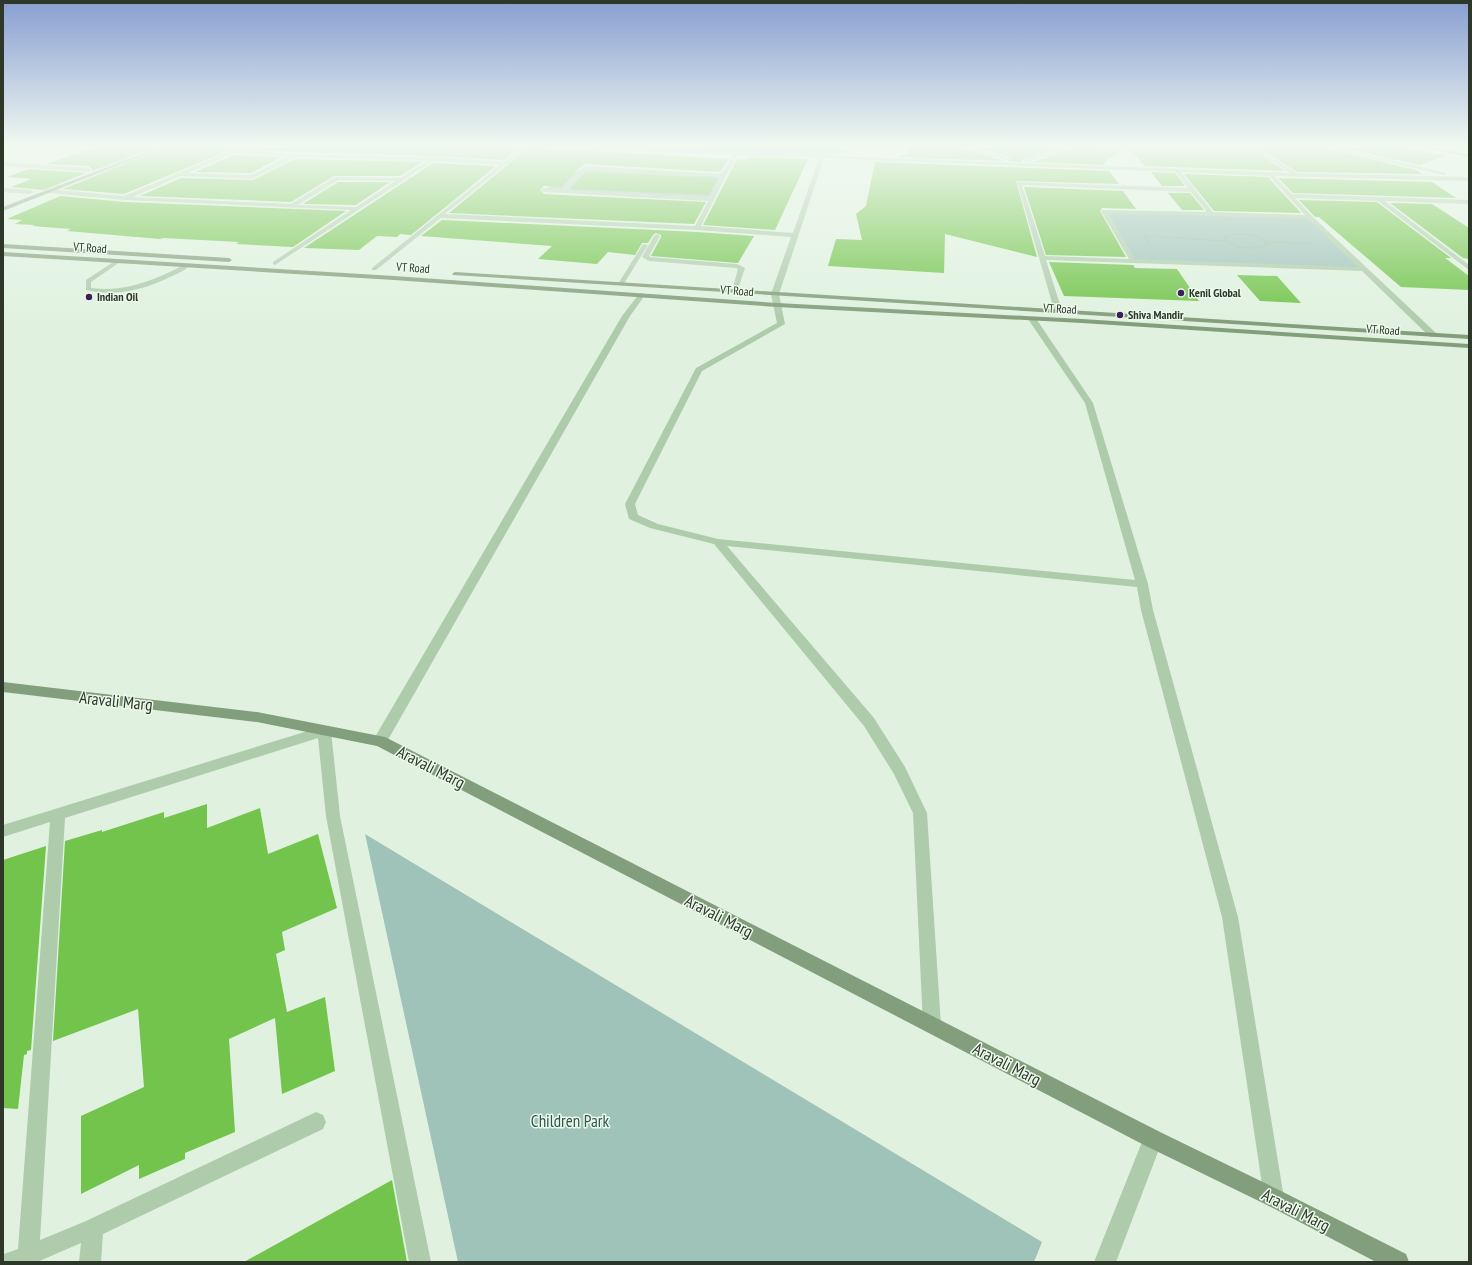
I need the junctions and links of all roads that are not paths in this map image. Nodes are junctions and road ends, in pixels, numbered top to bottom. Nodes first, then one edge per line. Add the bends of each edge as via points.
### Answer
1 (292, 206) edge
2 (361, 206) edge
3 (452, 206) edge
4 (708, 206) edge
5 (805, 206) edge
6 (1026, 206) edge
7 (1204, 206) edge
8 (1299, 206) edge
9 (1387, 206) edge
10 (356, 209) junction
11 (1211, 214) junction
12 (440, 216) junction
13 (1310, 217) junction
14 (656, 227) junction
15 (697, 228) junction
16 (795, 235) junction
17 (657, 236) dead end
18 (3, 246) edge
19 (3, 254) edge
20 (169, 256) junction
21 (1042, 258) junction
22 (237, 260) dead end
23 (118, 261) junction
24 (1133, 261) junction
25 (155, 264) junction
26 (290, 264) dead end
27 (186, 266) junction
28 (1469, 268) edge
29 (1364, 269) junction
30 (390, 270) dead end
31 (445, 273) dead end
32 (621, 284) junction
33 (735, 291) junction
34 (775, 294) junction
35 (640, 295) junction
36 (777, 304) junction
37 (1058, 312) junction
38 (1032, 319) junction
39 (1433, 335) junction
40 (1469, 337) edge
41 (1469, 346) edge
42 (718, 542) junction
43 (1142, 584) junction
44 (3, 687) edge
45 (324, 731) junction
46 (380, 741) junction
47 (58, 815) junction
48 (3, 831) edge
49 (932, 1025) junction
50 (316, 1122) dead end
51 (1153, 1139) junction
52 (1274, 1198) junction
53 (93, 1228) junction
54 (20, 1259) edge
55 (90, 1262) edge
56 (420, 1262) edge
57 (1105, 1262) edge
58 (1398, 1262) edge

1 - 10 street
2 - 10 street
3 - 12 street
4 - 15 street
5 - 16 street
6 - 21 street
7 - 11 street
8 - 13 street
9 - 28 street
10 - 26 street via 271,262
11 - 13 street
11 - 24 street via 1104,211
12 - 14 street
12 - 30 street, VT Road via 370,269
13 - 29 street
14 - 15 street
14 - 32 street
15 - 16 street
16 - 34 street
17 - 33 street via 646,257 649,260 737,266 742,268
18 - 20 street, VT Road
19 - 23 street, VT Road
20 - 22 street, VT Road
20 - 25 street
21 - 24 street
21 - 37 street
23 - 25 street, VT Road
23 - 27 street via 88,281 88,289 116,292 132,289 166,277
24 - 29 street
25 - 27 street, VT Road
27 - 35 street, VT Road
29 - 39 street
31 - 32 street, VT Road
32 - 33 street, VT Road
33 - 34 street, VT Road
34 - 36 street
34 - 37 street, VT Road
35 - 36 street, VT Road
35 - 46 street
36 - 38 street, VT Road
36 - 42 street via 780,324 699,370 630,504 633,517 654,526
37 - 39 street, VT Road
38 - 41 street, VT Road
38 - 43 street via 1089,403
39 - 40 street, VT Road
42 - 43 street
42 - 49 street via 869,722 900,771 920,813
43 - 52 street via 1230,917
44 - 45 street, Aravali Marg via 257,717
45 - 46 street, Aravali Marg
45 - 47 street
45 - 56 street via 333,816
46 - 49 street, Aravali Marg
47 - 48 street
47 - 54 street
49 - 51 street, Aravali Marg
50 - 53 street
51 - 52 street, Aravali Marg
51 - 57 street
52 - 58 street, Aravali Marg
53 - 54 street
53 - 55 street

